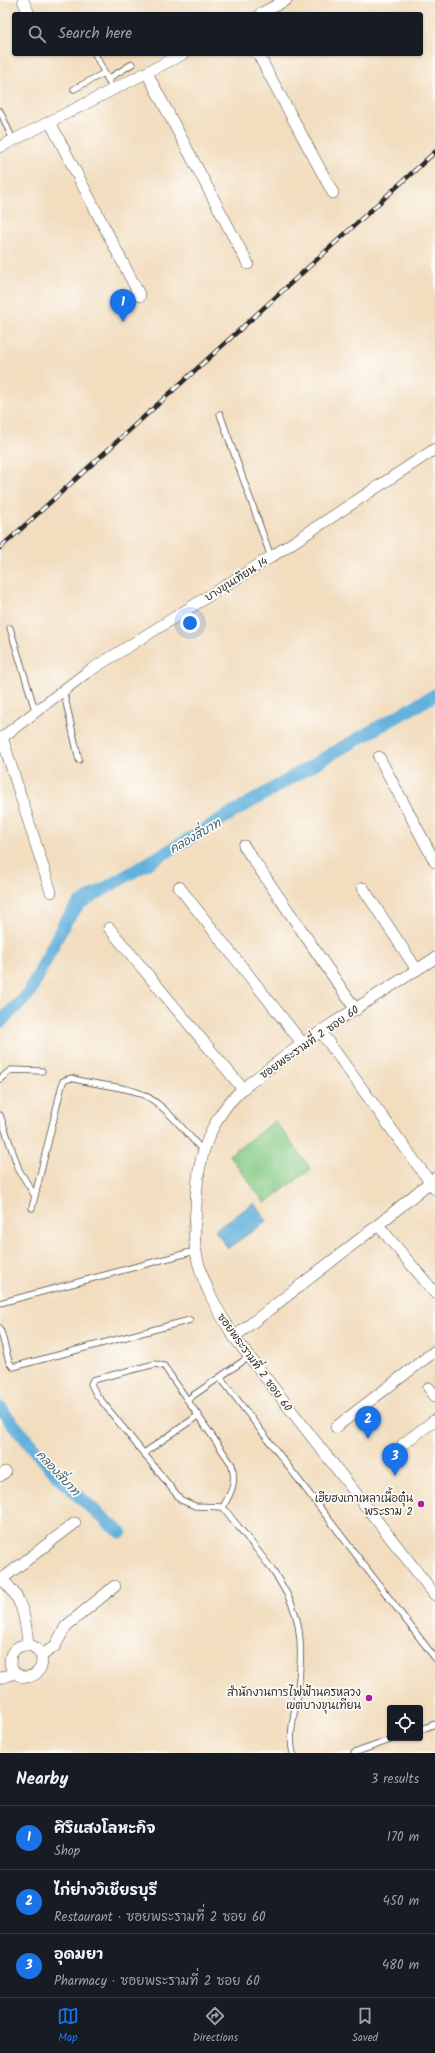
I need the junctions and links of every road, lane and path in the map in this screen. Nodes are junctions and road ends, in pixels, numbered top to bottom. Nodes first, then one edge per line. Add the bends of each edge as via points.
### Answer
1 (22, 0) edge
2 (286, 0) edge
3 (28, 12) edge
4 (264, 12) edge
5 (96, 56) edge
6 (180, 56) edge
7 (259, 56) edge
8 (132, 64) dead end
9 (104, 73) junction
10 (147, 73) junction
11 (108, 79) junction
12 (74, 89) dead end
13 (113, 90) junction
14 (0, 111) edge
15 (50, 122) junction
16 (13, 140) junction
17 (0, 147) edge
18 (333, 193) dead end
19 (248, 264) dead end
20 (140, 296) dead end
21 (220, 414) dead end
22 (435, 449) edge
23 (271, 557) junction
24 (10, 628) dead end
25 (63, 689) junction
26 (35, 710) junction
27 (1, 738) edge
28 (379, 757) dead end
29 (79, 760) dead end
30 (244, 846) dead end
31 (435, 862) edge
32 (179, 887) dead end
33 (363, 888) dead end
34 (51, 892) dead end
35 (109, 928) dead end
36 (435, 958) edge
37 (417, 970) junction
38 (356, 1010) junction
39 (321, 1032) junction
40 (303, 1044) junction
41 (42, 1071) dead end
42 (0, 1079) edge
43 (243, 1089) junction
44 (0, 1116) edge
45 (203, 1151) junction
46 (433, 1183) edge
47 (35, 1196) junction
48 (32, 1208) dead end
49 (378, 1225) junction
50 (195, 1251) junction
51 (435, 1293) edge
52 (0, 1302) edge
53 (190, 1320) dead end
54 (0, 1328) edge
55 (234, 1337) junction
56 (435, 1351) edge
57 (249, 1357) junction
58 (220, 1377) junction
59 (188, 1399) junction
60 (199, 1415) junction
61 (435, 1420) edge
62 (336, 1427) dead end
63 (403, 1444) dead end
64 (144, 1453) junction
65 (223, 1508) junction
66 (75, 1523) dead end
67 (1, 1579) edge
68 (116, 1586) dead end
69 (435, 1595) edge
70 (28, 1645) junction
71 (41, 1656) junction
72 (435, 1658) edge
73 (5, 1661) edge
74 (15, 1673) junction
75 (0, 1678) edge
76 (435, 1724) edge
77 (423, 1729) edge
78 (388, 1741) edge
79 (293, 1753) edge
80 (354, 1753) edge

1 - 3 street
2 - 4 street
5 - 9 lane
6 - 10 street
7 - 18 street
8 - 11 lane
9 - 11 lane
9 - 12 lane
10 - 13 street
10 - 19 street
11 - 13 lane
13 - 15 street
14 - 16 lane
15 - 16 street
15 - 20 street
16 - 17 street
21 - 23 lane
22 - 23 street, บางขุนเทียน 14
23 - 25 street, บางขุนเทียน 14 via 92,668
24 - 26 lane
25 - 26 street, บางขุนเทียน 14
25 - 29 lane
26 - 27 street, บางขุนเทียน 14
27 - 34 street
28 - 31 street
30 - 38 street
32 - 40 street
33 - 37 street
35 - 43 street
36 - 37 street, ซอยพระรามที่ 2 ซอย 60
37 - 38 street, ซอยพระรามที่ 2 ซอย 60
38 - 39 street, ซอยพระรามที่ 2 ซอย 60
39 - 40 street, ซอยพระรามที่ 2 ซอย 60
39 - 46 street
40 - 43 street, ซอยพระรามที่ 2 ซอย 60
41 - 42 lane via 11,1070
43 - 45 street, ซอยพระรามที่ 2 ซอย 60 via 219,1116
44 - 47 lane via 19,1170
45 - 47 lane via 150,1098 138,1092 67,1079 63,1081
45 - 50 street, ซอยพระรามที่ 2 ซอย 60 via 196,1194
46 - 49 street
47 - 48 lane
49 - 51 street
49 - 55 street
50 - 52 lane
50 - 55 street, ซอยพระรามที่ 2 ซอย 60 via 214,1305
53 - 54 lane via 13,1367 9,1362
55 - 57 street, ซอยพระรามที่ 2 ซอย 60
56 - 62 street
57 - 58 lane
57 - 69 street, ซอยพระรามที่ 2 ซอย 60
58 - 59 lane
58 - 72 lane
59 - 60 lane
59 - 64 lane via 166,1368 158,1364 93,1380 91,1384 96,1394
60 - 64 lane
60 - 65 lane via 232,1465 235,1478 232,1491
61 - 63 street
64 - 65 lane via 182,1500 195,1506
65 - 79 lane via 274,1574 295,1614 300,1644 300,1667 292,1732
66 - 67 street
67 - 70 street via 13,1590 20,1603 26,1620
68 - 71 street via 66,1626 55,1646
70 - 71 street via 38,1650
70 - 73 street via 18,1647
71 - 74 street via 41,1666 35,1674 23,1676
73 - 74 street
74 - 75 street
76 - 77 lane
78 - 80 lane

